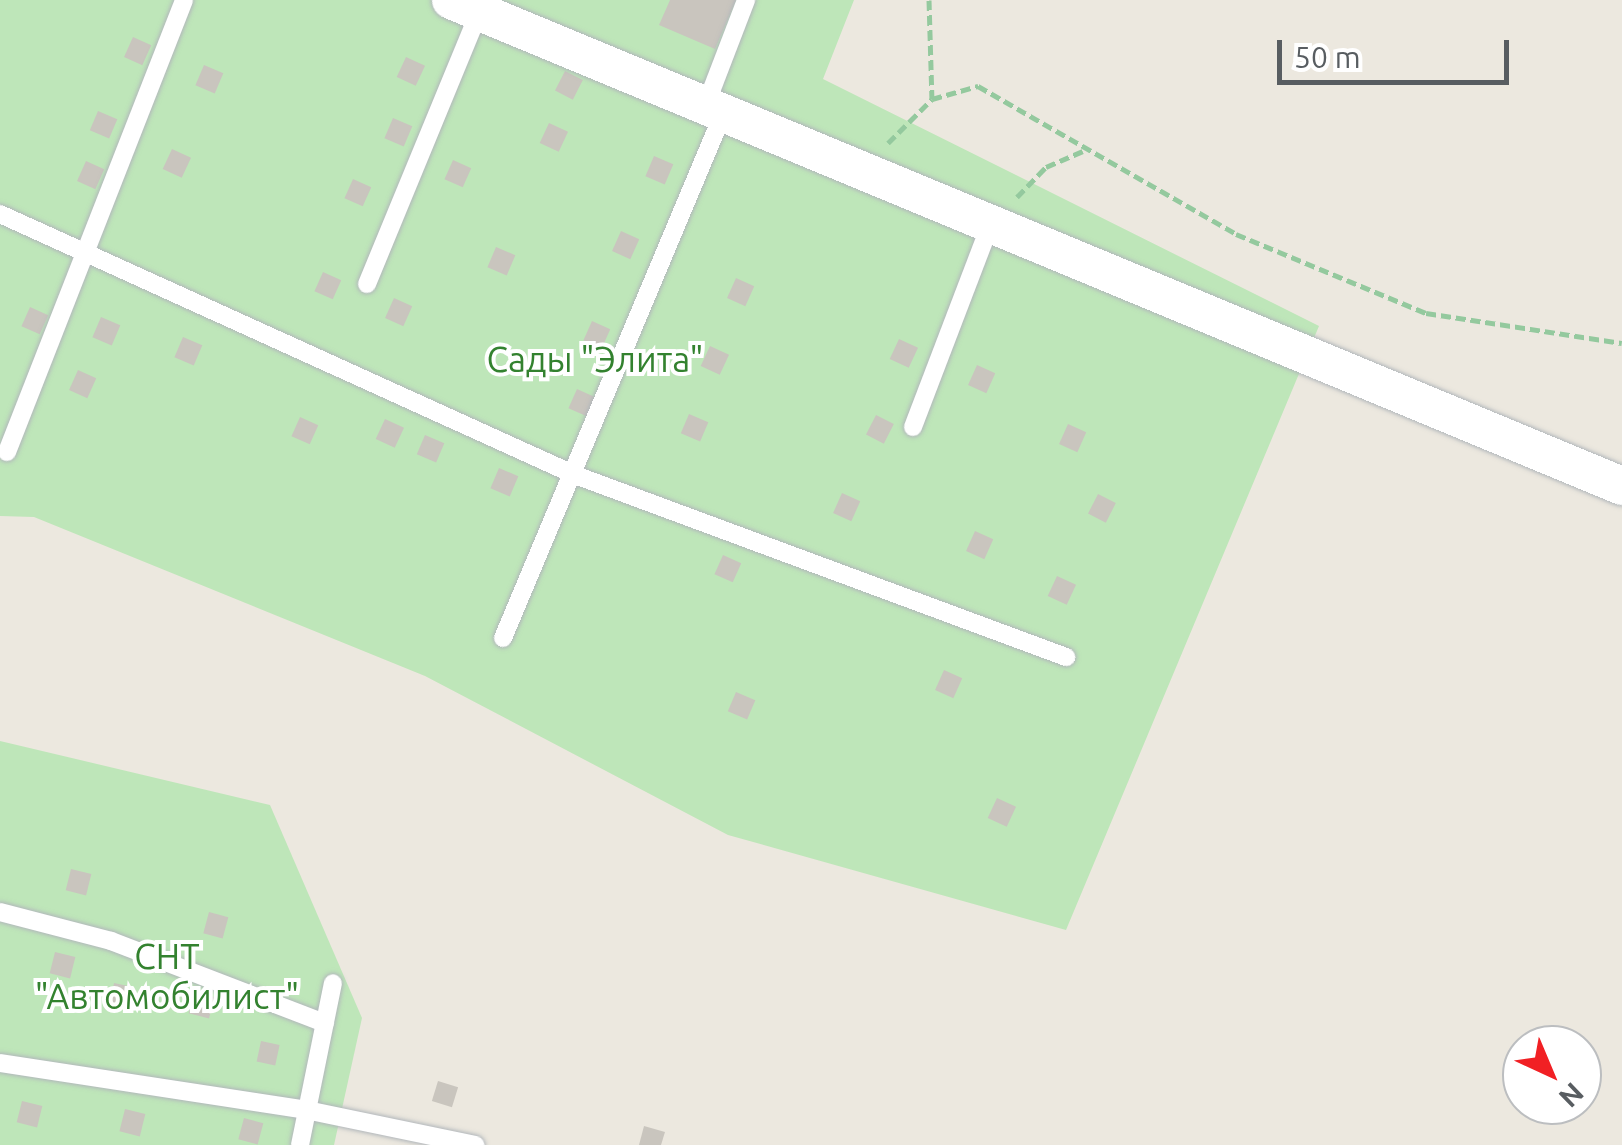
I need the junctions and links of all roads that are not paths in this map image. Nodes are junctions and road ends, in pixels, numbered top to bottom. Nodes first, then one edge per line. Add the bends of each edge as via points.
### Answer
1 (184, 0) edge
2 (746, 0) edge
3 (471, 4) edge
4 (714, 110) junction
5 (0, 214) edge
6 (990, 224) junction
7 (84, 250) junction
8 (367, 284) dead end
9 (913, 427) dead end
10 (7, 452) dead end
11 (575, 475) junction
12 (1622, 486) edge
13 (502, 638) dead end
14 (1066, 657) dead end
15 (0, 912) edge
16 (333, 983) dead end
17 (325, 1023) junction
18 (0, 1063) edge
19 (306, 1110) junction
20 (300, 1145) edge
21 (475, 1145) edge

1 - 7 lane
2 - 4 lane
3 - 4 street
3 - 8 lane
4 - 6 street
4 - 11 lane
5 - 7 lane
6 - 9 lane
6 - 12 street
7 - 10 lane
7 - 11 lane
11 - 13 lane
11 - 14 lane
15 - 17 lane via 161,958
16 - 17 lane
17 - 19 lane
18 - 19 lane
19 - 20 lane
19 - 21 lane

